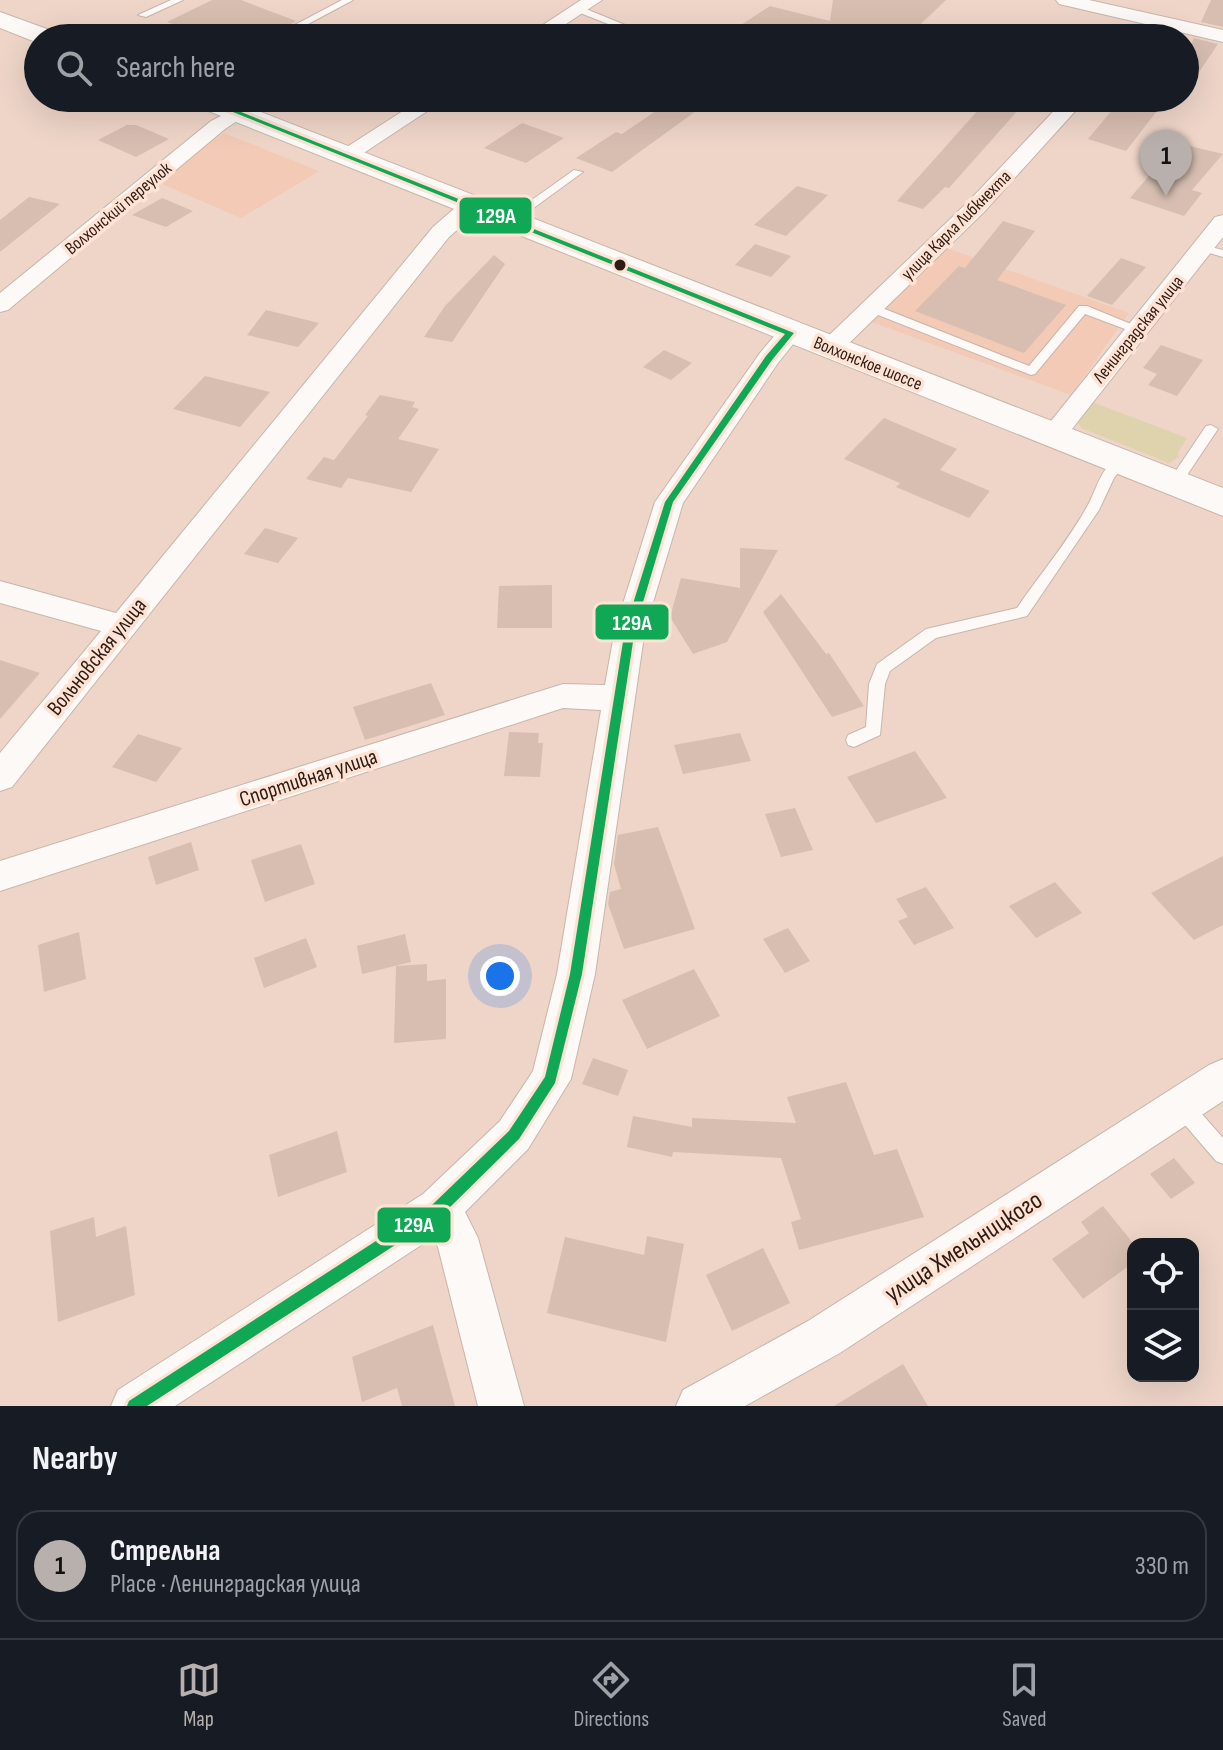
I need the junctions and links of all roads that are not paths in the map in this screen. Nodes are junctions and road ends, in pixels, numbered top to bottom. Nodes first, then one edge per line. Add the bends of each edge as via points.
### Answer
1 (179, 0) edge
2 (349, 0) edge
3 (1065, 0) edge
4 (1169, 0) edge
5 (586, 4) edge
6 (143, 15) dead end
7 (0, 19) edge
8 (1147, 20) junction
9 (302, 24) edge
10 (554, 24) edge
11 (625, 24) edge
12 (1143, 24) edge
13 (1166, 24) edge
14 (24, 28) edge
15 (1199, 31) edge
16 (1223, 36) edge
17 (415, 112) edge
18 (1064, 112) edge
19 (239, 113) joint
20 (346, 156) junction
21 (578, 172) dead end
22 (471, 206) junction
23 (509, 221) junction
24 (1223, 222) edge
25 (1213, 251) edge
26 (0, 305) edge
27 (872, 308) junction
28 (1137, 329) junction
29 (790, 333) junction
30 (830, 348) junction
31 (1211, 429) dead end
32 (1052, 437) junction
33 (1120, 462) junction
34 (1182, 471) junction
35 (1223, 503) edge
36 (0, 592) edge
37 (120, 625) junction
38 (618, 698) junction
39 (854, 740) dead end
40 (0, 777) edge
41 (0, 876) edge
42 (1223, 1078) edge
43 (1180, 1104) junction
44 (1223, 1154) edge
45 (438, 1209) junction
46 (134, 1406) edge
47 (501, 1406) edge
48 (699, 1406) edge

1 - 6 lane
2 - 9 lane
3 - 8 street
4 - 8 street
5 - 10 street
5 - 11 lane
7 - 14 main road
8 - 12 street
8 - 13 street
15 - 16 street
17 - 20 street
18 - 27 street, улица Карла Либкнехта
19 - 20 main road, Волхонское шоссе
19 - 26 street, Волхонский переулок
20 - 22 main road, Волхонское шоссе
21 - 23 lane
22 - 23 main road, Волхонское шоссе
22 - 37 street, Вольновская улица via 441,232
23 - 29 main road, Волхонское шоссе
24 - 25 street, Ленинградская улица
25 - 28 street, Ленинградская улица
27 - 28 lane via 1031,371 1083,309
27 - 30 street, улица Карла Либкнехта
28 - 32 street, Ленинградская улица
29 - 30 main road, Волхонское шоссе
29 - 38 street via 669,502 630,629
30 - 32 main road, Волхонское шоссе
31 - 34 lane
32 - 33 main road, Волхонское шоссе
33 - 34 main road, Волхонское шоссе
33 - 39 lane via 1022,612 931,633 883,668 874,730
34 - 35 main road, Волхонское шоссе
36 - 37 street
37 - 40 street, Вольновская улица
38 - 41 street, Спортивная улица via 563,696
38 - 45 street via 576,974 551,1079 514,1135
42 - 43 street, улица Хмельницкого
43 - 44 lane
43 - 48 street, улица Хмельницкого via 824,1337
45 - 46 street
45 - 47 street via 457,1238

